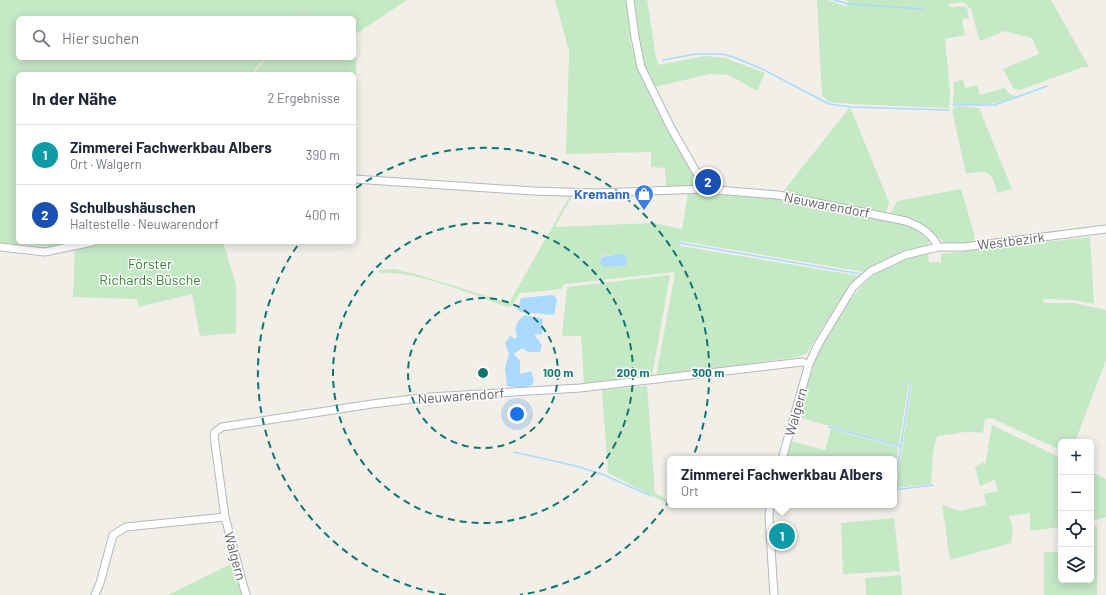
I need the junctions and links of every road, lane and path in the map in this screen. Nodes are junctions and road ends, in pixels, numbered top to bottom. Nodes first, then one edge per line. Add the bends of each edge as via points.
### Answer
1 (630, 0) edge
2 (356, 179) edge
3 (704, 190) junction
4 (1106, 229) edge
5 (83, 244) edge
6 (938, 247) junction
7 (0, 248) edge
8 (809, 364) junction
9 (783, 456) edge
10 (770, 508) edge
11 (225, 518) junction
12 (95, 595) edge
13 (246, 595) edge
14 (774, 595) edge

1 - 3 street via 641,67
2 - 3 street, Neuwarendorf via 595,193
3 - 6 street, Neuwarendorf via 778,195 906,221 926,231
4 - 6 street, Westbezirk via 964,247
5 - 7 street via 45,252
6 - 8 street, Westbezirk via 880,266 858,283 846,298
8 - 9 street, Walgern
8 - 11 street, Neuwarendorf via 802,362 580,388 422,398 222,427 214,436
10 - 14 street
11 - 12 street via 126,527 118,531 113,536
11 - 13 street, Walgern

